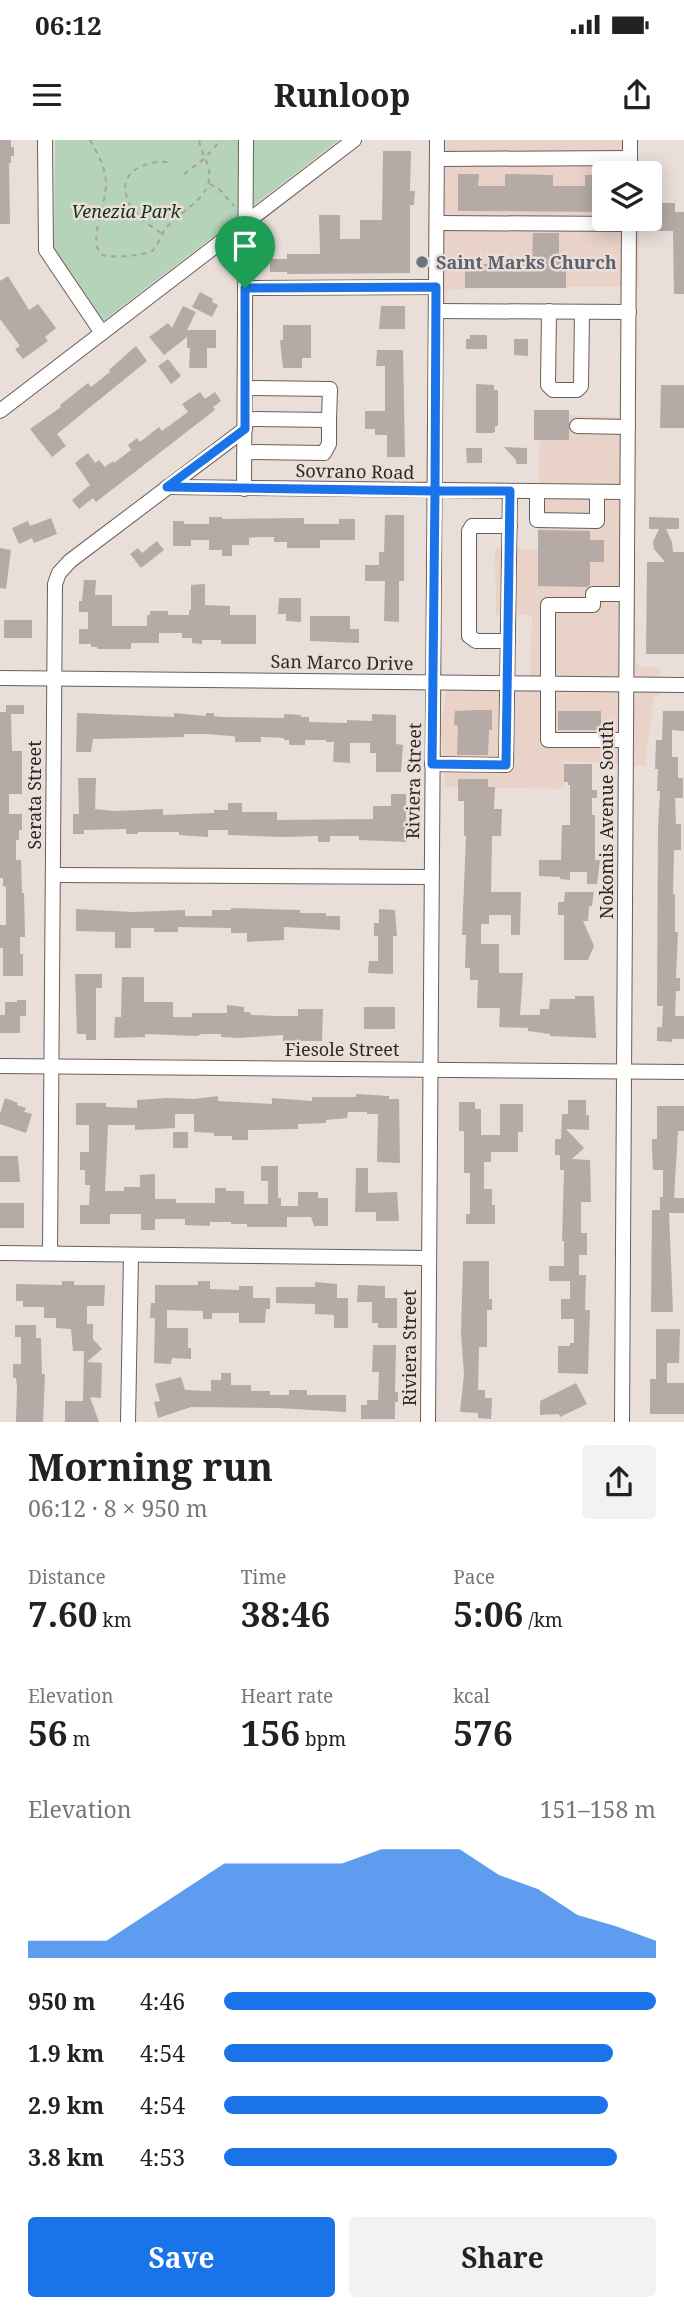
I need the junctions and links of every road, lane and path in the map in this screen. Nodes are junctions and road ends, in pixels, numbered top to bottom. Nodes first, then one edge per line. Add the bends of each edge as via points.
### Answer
1 (45, 140) edge
2 (90, 140) edge
3 (200, 140) edge
4 (221, 140) edge
5 (246, 140) edge
6 (354, 140) edge
7 (437, 140) edge
8 (630, 140) edge
9 (630, 158) joint
10 (205, 159) junction
11 (437, 159) junction
12 (168, 162) dead end
13 (184, 174) dead end
14 (209, 184) junction
15 (237, 209) dead end
16 (592, 221) edge
17 (244, 223) junction
18 (437, 223) junction
19 (629, 231) edge
20 (162, 234) junction
21 (436, 287) junction
22 (245, 288) junction
23 (436, 311) junction
24 (549, 312) junction
25 (582, 312) junction
26 (629, 312) junction
27 (102, 333) junction
28 (245, 388) junction
29 (0, 411) edge
30 (329, 420) junction
31 (245, 424) junction
32 (576, 426) dead end
33 (628, 427) junction
34 (245, 452) junction
35 (167, 487) junction
36 (244, 489) junction
37 (435, 491) junction
38 (510, 491) junction
39 (537, 492) junction
40 (597, 492) junction
41 (627, 492) junction
42 (510, 526) junction
43 (626, 594) junction
44 (508, 641) junction
45 (0, 678) edge
46 (55, 678) junction
47 (433, 682) junction
48 (508, 682) junction
49 (549, 683) junction
50 (626, 684) junction
51 (684, 685) edge
52 (625, 740) junction
53 (432, 764) junction
54 (53, 875) junction
55 (431, 877) junction
56 (0, 1066) edge
57 (51, 1067) junction
58 (430, 1069) junction
59 (624, 1072) junction
60 (684, 1072) edge
61 (0, 1253) edge
62 (50, 1253) junction
63 (131, 1255) junction
64 (429, 1258) junction
65 (128, 1422) edge
66 (428, 1422) edge
67 (622, 1422) edge

1 - 27 street via 46,250
2 - 20 path via 102,160 106,183 96,237 100,253 105,257 150,253
3 - 10 path
4 - 10 path
5 - 17 street
6 - 17 street
7 - 11 street, Riviera Street
8 - 9 street
9 - 11 street
10 - 13 path
10 - 14 path
11 - 18 street, Riviera Street
12 - 20 path via 140,166 125,186 135,210
14 - 15 path
14 - 20 path
16 - 18 street
17 - 22 street
17 - 27 street
18 - 21 street, Riviera Street
19 - 26 street, Nokomis Avenue South
21 - 22 street
21 - 23 street, Riviera Street
22 - 28 street
23 - 24 street
23 - 37 street, Riviera Street
24 - 25 street
24 - 25 street via 548,385 553,390 581,386
25 - 26 street
26 - 33 street, Nokomis Avenue South
27 - 29 street
28 - 30 street via 330,389
28 - 31 street
30 - 31 street
30 - 34 street via 329,444 324,453
31 - 34 street
31 - 35 street, Serata Street
32 - 33 street
33 - 41 street, Nokomis Avenue South
34 - 36 street
35 - 36 street, Sovrano Road
35 - 46 street, Serata Street via 59,573 55,584
36 - 37 street, Sovrano Road
37 - 38 street, Sovrano Road
37 - 47 street, Riviera Street
38 - 39 street, Sovrano Road
38 - 42 street
39 - 40 street, Sovrano Road
39 - 40 street via 537,520 597,521
40 - 41 street, Sovrano Road
41 - 43 street, Nokomis Avenue South
42 - 44 street
42 - 44 street via 472,526 469,531 469,636 476,641
43 - 49 street via 593,594 593,605 548,605
43 - 50 street, Nokomis Avenue South
44 - 48 street
45 - 46 street, San Marco Drive
46 - 47 street, San Marco Drive
46 - 54 street, Serata Street
47 - 48 street, San Marco Drive
47 - 53 street, Riviera Street
48 - 49 street, San Marco Drive
48 - 53 street via 506,765
49 - 50 street, San Marco Drive
49 - 52 street via 548,740
50 - 51 street, San Marco Drive
50 - 52 street, Nokomis Avenue South
52 - 59 street, Nokomis Avenue South
53 - 55 street, Riviera Street
54 - 55 street
54 - 57 street, Serata Street
55 - 58 street, Riviera Street
56 - 57 street, Fiesole Street
57 - 58 street, Fiesole Street
57 - 62 street, Serata Street
58 - 59 street, Fiesole Street
58 - 64 street, Riviera Street
59 - 60 street, Fiesole Street
59 - 67 street, Nokomis Avenue South
61 - 62 street
62 - 63 street
63 - 64 street
63 - 65 street
64 - 66 street, Riviera Street

